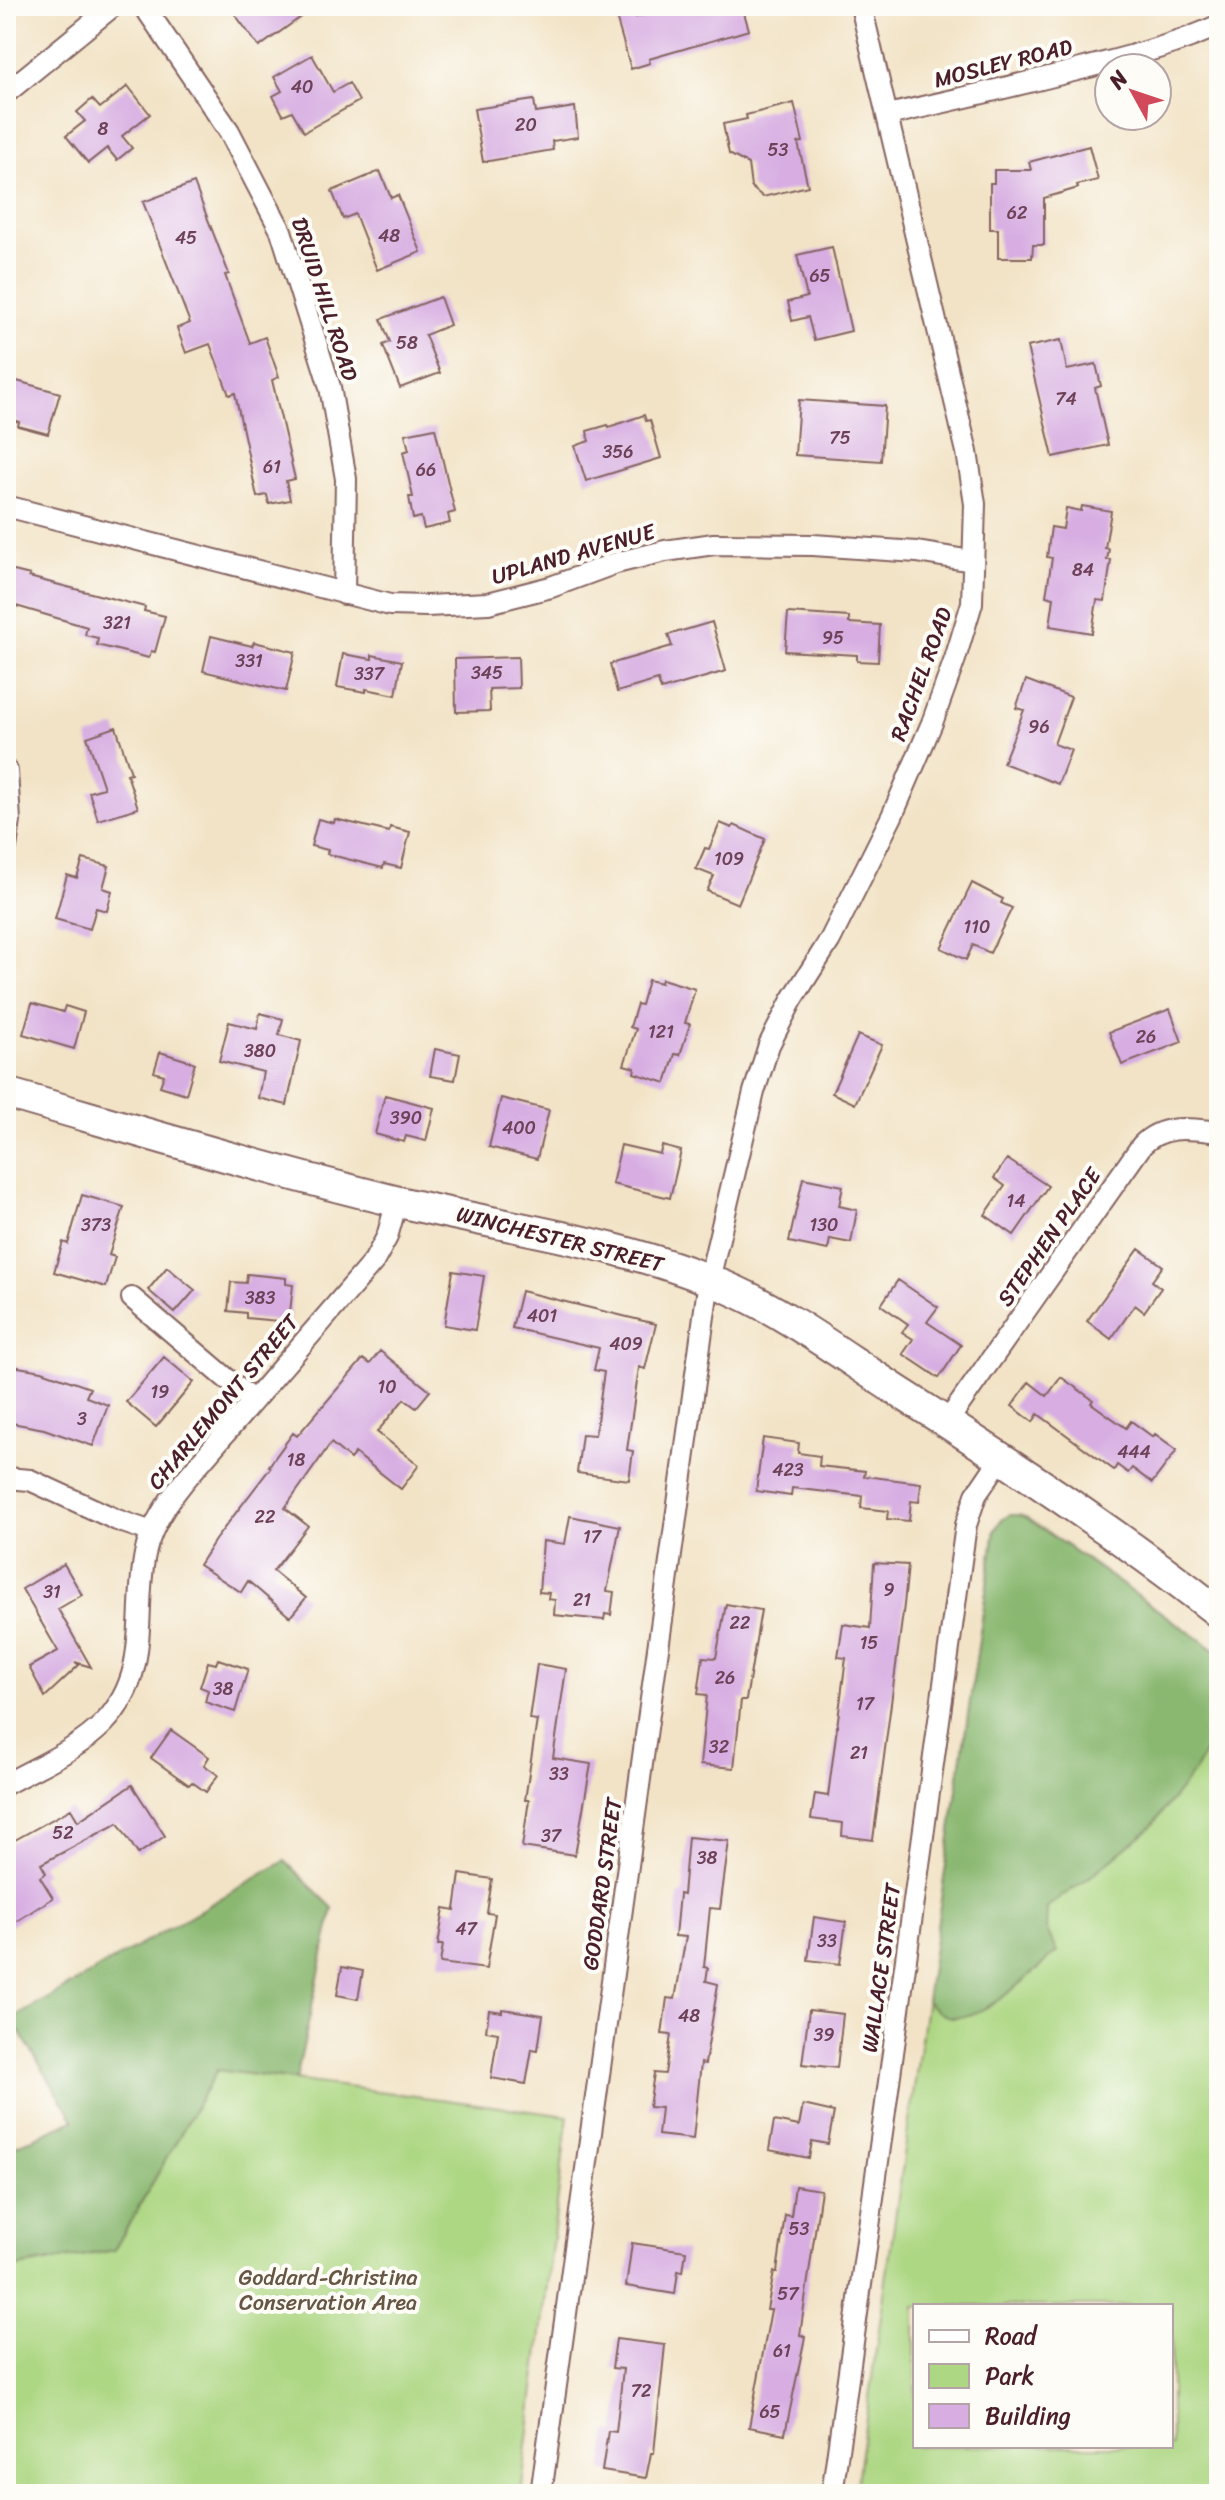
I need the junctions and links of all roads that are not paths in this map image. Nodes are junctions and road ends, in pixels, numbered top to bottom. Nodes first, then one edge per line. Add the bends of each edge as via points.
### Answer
1 (113, 6) edge
2 (144, 6) edge
3 (861, 6) edge
4 (1219, 25) edge
5 (6, 93) edge
6 (888, 115) junction
7 (6, 506) edge
8 (972, 561) junction
9 (344, 594) junction
10 (7, 771) edge
11 (6, 847) edge
12 (6, 1093) edge
13 (1219, 1132) edge
14 (397, 1201) junction
15 (709, 1280) junction
16 (132, 1298) dead end
17 (253, 1401) junction
18 (947, 1422) junction
19 (1001, 1458) junction
20 (6, 1478) edge
21 (152, 1532) junction
22 (1219, 1613) edge
23 (6, 1784) edge
24 (541, 2494) edge
25 (832, 2494) edge

1 - 5 street
2 - 9 street, DRUID HILL ROAD via 229,131 281,231 330,387 346,479
3 - 6 street, RACHEL ROAD
4 - 6 street, MOSLEY ROAD via 1126,57
6 - 8 street, RACHEL ROAD via 967,452 975,504
7 - 9 street, UPLAND AVENUE
8 - 9 street, UPLAND AVENUE via 813,545 714,544 616,563 488,603 390,605
8 - 15 street, RACHEL ROAD via 972,603 932,723 873,854 761,1067
10 - 11 street
12 - 14 street, WINCHESTER STREET
13 - 18 street, STEPHEN PLACE via 1176,1128 1146,1141
14 - 15 street, WINCHESTER STREET via 589,1242
14 - 17 street, CHARLEMONT STREET via 374,1261
15 - 18 street, WINCHESTER STREET via 775,1312
15 - 24 street, GODDARD STREET
16 - 17 street
17 - 21 street, CHARLEMONT STREET via 172,1496
18 - 19 street, WINCHESTER STREET
19 - 22 street, WINCHESTER STREET
19 - 25 street, WALLACE STREET via 968,1517
20 - 21 street via 30,1480
21 - 23 street, CHARLEMONT STREET via 142,1574 136,1659 118,1704 86,1738

